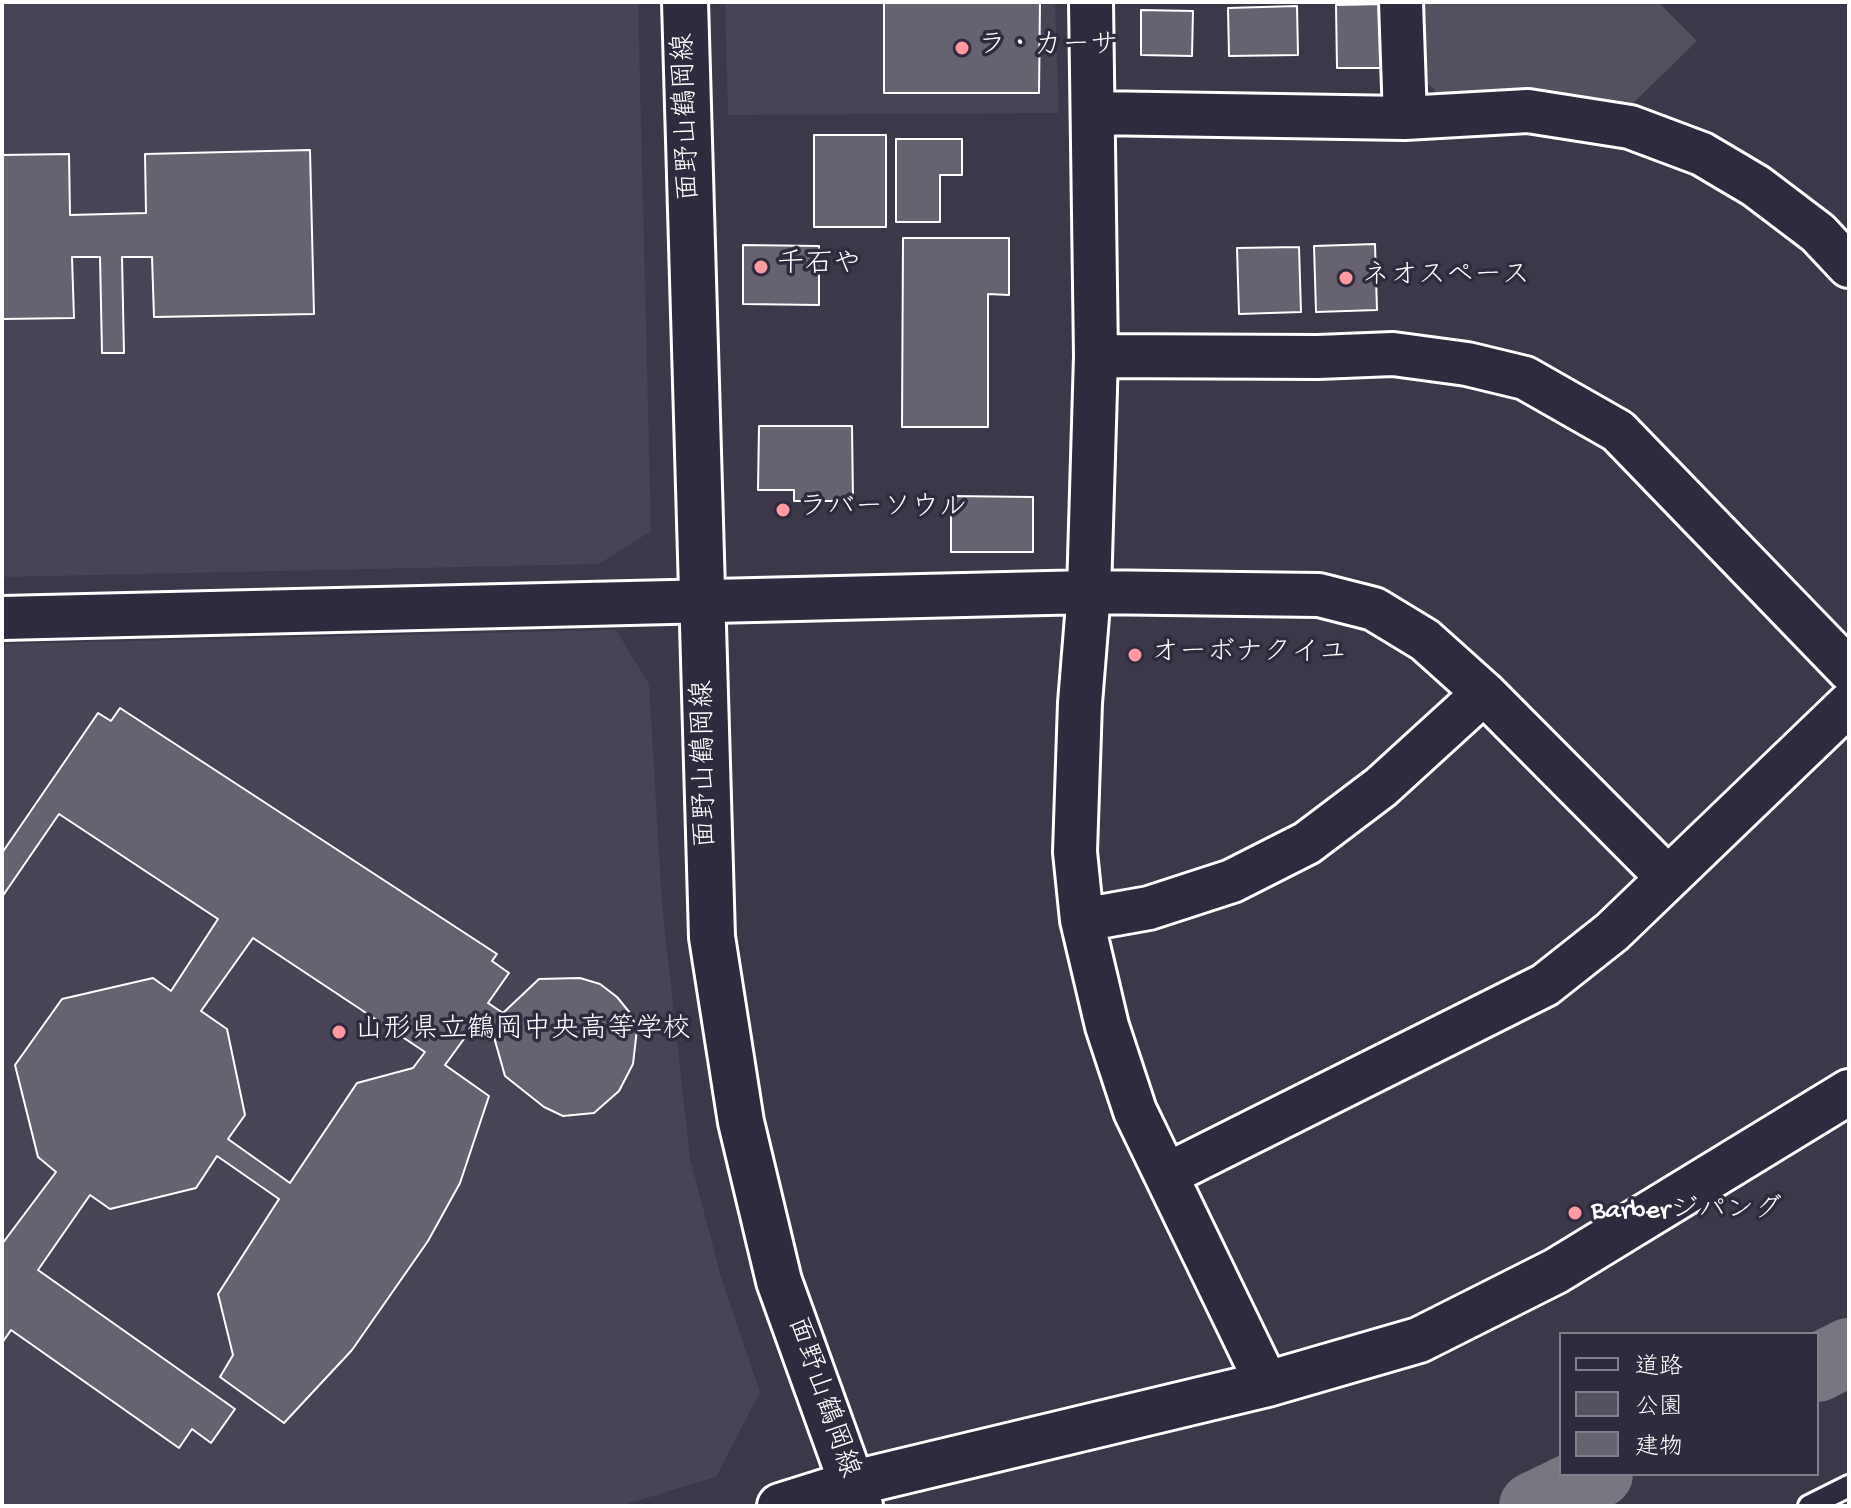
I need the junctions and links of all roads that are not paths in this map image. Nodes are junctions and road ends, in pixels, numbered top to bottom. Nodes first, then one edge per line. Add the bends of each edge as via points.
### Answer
1 (685, 2) edge
2 (1091, 2) edge
3 (1401, 2) edge
4 (1094, 113) junction
5 (1405, 118) junction
6 (1849, 266) edge
7 (1096, 356) junction
8 (1089, 592) junction
9 (703, 604) junction
10 (2, 618) edge
11 (1849, 670) edge
12 (1484, 693) junction
13 (1849, 704) edge
14 (1668, 878) junction
15 (1082, 920) junction
16 (1849, 1092) edge
17 (1166, 1175) junction
18 (1267, 1384) junction
19 (1849, 1486) edge
20 (855, 1495) edge
21 (780, 1506) edge
22 (1809, 1506) edge

1 - 9 main road, 面野山鶴岡線
2 - 4 street
3 - 5 street
4 - 5 street
4 - 7 street
5 - 6 street via 1528,111 1630,127 1702,154 1756,186 1818,233
7 - 8 street
7 - 11 street via 1393,354 1525,378 1618,431
8 - 9 street
8 - 12 street via 1319,595 1374,609 1425,640
8 - 15 street via 1075,852
9 - 10 street
9 - 20 main road, 面野山鶴岡線 via 712,937 741,1122 779,1281
12 - 14 street
12 - 15 street via 1381,787 1307,843 1232,881 1149,908
13 - 14 street
14 - 17 street via 1545,985
15 - 17 street via 1130,1097
16 - 18 main road via 1556,1271 1419,1340
17 - 18 street
18 - 20 main road
19 - 22 lane
20 - 21 main road

